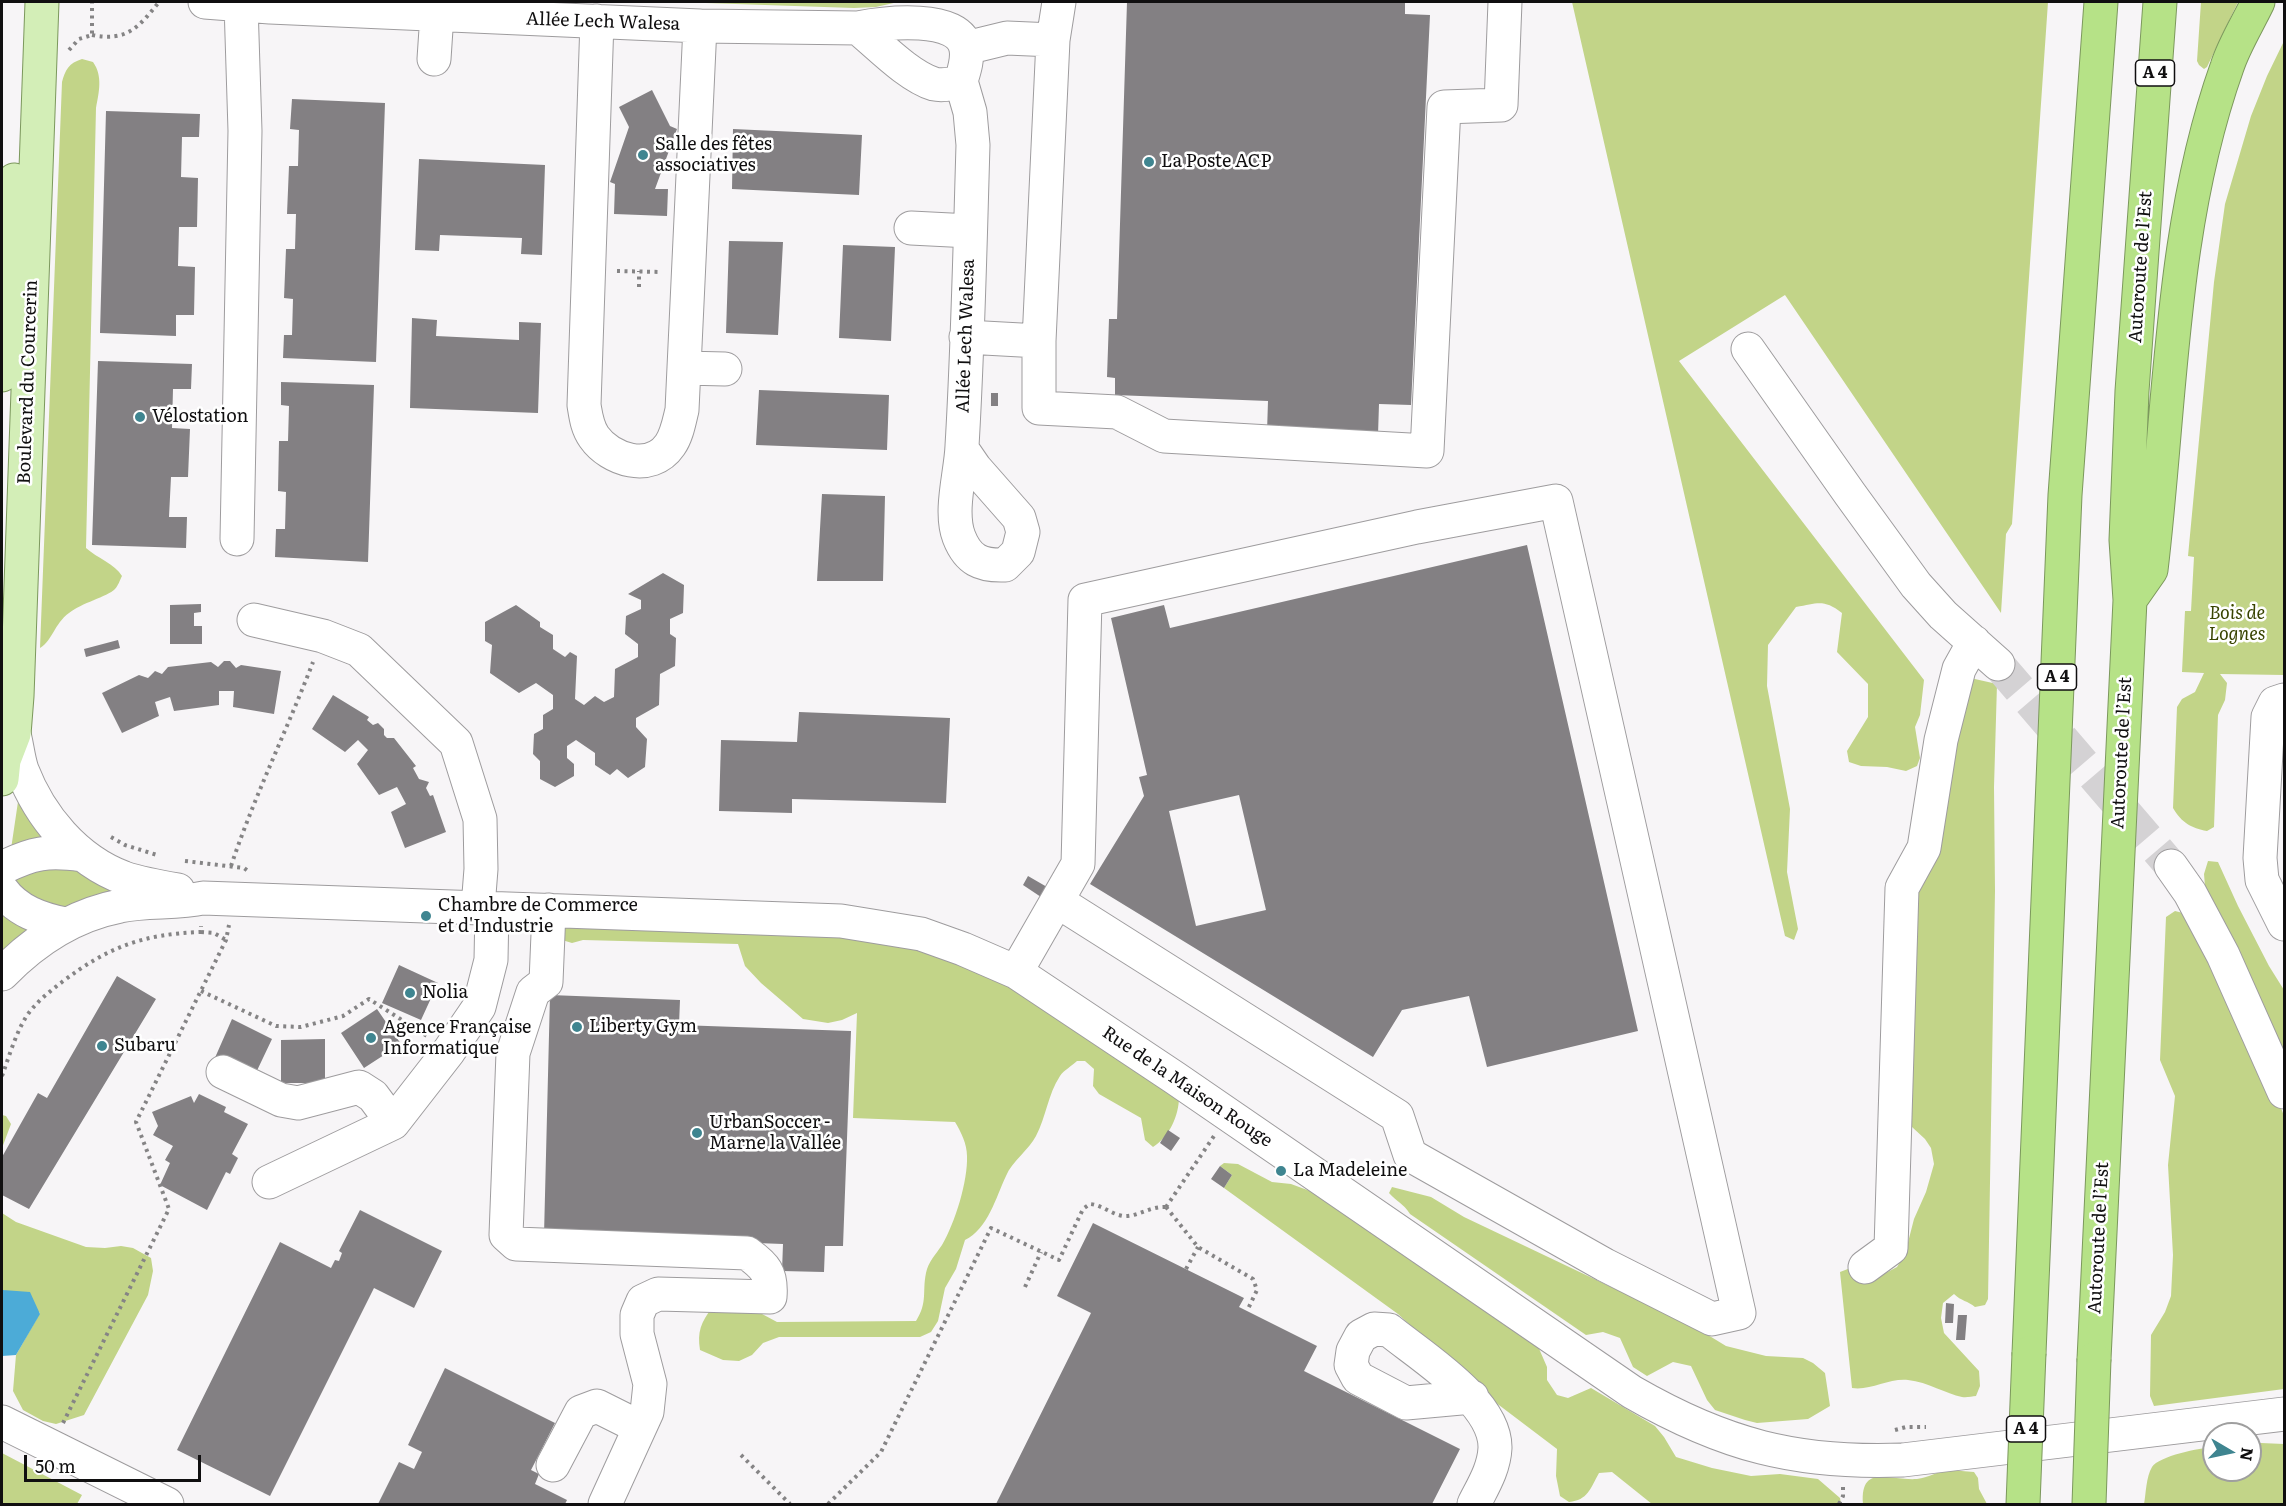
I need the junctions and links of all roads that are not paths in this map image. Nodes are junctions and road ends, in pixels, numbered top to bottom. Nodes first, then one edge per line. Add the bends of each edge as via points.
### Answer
1 (23, 2) edge
2 (42, 2) edge
3 (205, 2) edge
4 (1059, 2) edge
5 (1505, 2) edge
6 (2101, 2) edge
7 (2160, 2) edge
8 (2258, 2) edge
9 (241, 4) junction
10 (935, 13) edge
11 (437, 14) junction
12 (597, 21) junction
13 (700, 26) junction
14 (858, 28) junction
15 (1053, 40) junction
16 (966, 48) junction
17 (434, 58) dead end
18 (961, 81) junction
19 (911, 228) dead end
20 (970, 231) junction
21 (966, 337) junction
22 (1039, 341) junction
23 (1748, 349) dead end
24 (684, 368) junction
25 (725, 369) dead end
26 (2, 375) edge
27 (962, 449) dead end
28 (237, 538) dead end
29 (2130, 600) junction
30 (254, 620) dead end
31 (1974, 642) junction
32 (1998, 664) tunnel mouth
33 (2284, 700) edge
34 (5, 756) edge
35 (82, 855) junction
36 (2170, 866) tunnel mouth
37 (2, 868) edge
38 (2, 890) edge
39 (216, 898) junction
40 (1057, 902) junction
41 (485, 908) junction
42 (549, 910) junction
43 (65, 924) junction
44 (2284, 924) edge
45 (1016, 972) junction
46 (2, 974) edge
47 (223, 1072) dead end
48 (2284, 1092) edge
49 (393, 1123) junction
50 (269, 1182) dead end
51 (1865, 1267) dead end
52 (1472, 1397) dead end
53 (2284, 1414) edge
54 (2, 1422) edge
55 (639, 1427) junction
56 (553, 1465) dead end
57 (167, 1504) edge
58 (605, 1504) edge
59 (1474, 1504) edge
60 (2023, 1504) edge
61 (2089, 1504) edge

1 - 26 main road, Boulevard du Courcerin
2 - 34 main road, Boulevard du Courcerin via 17,696
3 - 9 street, Allée Lech Walesa
4 - 15 street
5 - 22 street via 1501,105 1444,107 1426,451 1164,436 1117,412 1039,408
6 - 60 highway, A 4, bridge via 2065,495
7 - 29 highway, Autoroute de l’Est / A 4 via 2132,391 2126,540
8 - 29 highway via 2227,65 2200,162 2180,282 2151,570
9 - 11 street, Allée Lech Walesa
9 - 28 street via 245,131
10 - 14 street, Allée Lech Walesa
10 - 16 street, Allée Lech Walesa via 959,34
11 - 12 street, Allée Lech Walesa
11 - 17 street
12 - 13 street, Allée Lech Walesa
12 - 24 street via 584,405 595,438 610,453 641,462 669,447 682,410
13 - 14 street, Allée Lech Walesa
13 - 24 street
14 - 18 street via 933,84
15 - 16 street via 1007,38
15 - 22 street
16 - 18 street, Allée Lech Walesa
18 - 20 street, Allée Lech Walesa via 974,145
19 - 20 street
20 - 21 street, Allée Lech Walesa
21 - 22 street
21 - 27 street, Allée Lech Walesa
23 - 31 street via 1916,585
24 - 25 street
29 - 61 highway, Autoroute de l’Est / A 4, bridge
30 - 41 street via 323,636 359,650 456,743 480,819
31 - 32 street
31 - 51 street via 1959,669 1941,740 1924,848 1902,888 1891,1248
33 - 44 street via 2275,703 2268,717 2260,858 2262,880
34 - 35 street via 21,768 45,814
35 - 37 street via 38,853
35 - 39 street via 123,878
36 - 48 street via 2190,893 2223,955
38 - 43 street via 26,911
39 - 41 street, Rue de la Maison Rouge
39 - 43 street via 120,905
40 - 40 street via 1397,1116 1410,1155 1605,1265 1712,1319 1739,1313 1556,501 1417,527 1085,600 1078,864
40 - 45 street
41 - 42 street, Rue de la Maison Rouge
41 - 49 street via 490,960 479,1007
42 - 45 street, Rue de la Maison Rouge via 841,921 879,926 921,934
42 - 55 street via 546,982 533,992 513,1053 506,1235 516,1244 747,1252 764,1266 771,1283 770,1297 658,1294 643,1301 637,1315 637,1334 650,1384 647,1412
43 - 46 street via 21,955
45 - 53 street, Rue de la Maison Rouge via 1632,1392 1668,1413 1736,1441 1831,1460 1903,1460
47 - 49 street via 281,1100 298,1103 359,1087 373,1096
49 - 50 street
52 - 59 street via 1488,1419 1495,1446 1492,1468
54 - 57 street
55 - 56 street via 597,1406 581,1412
55 - 58 street

